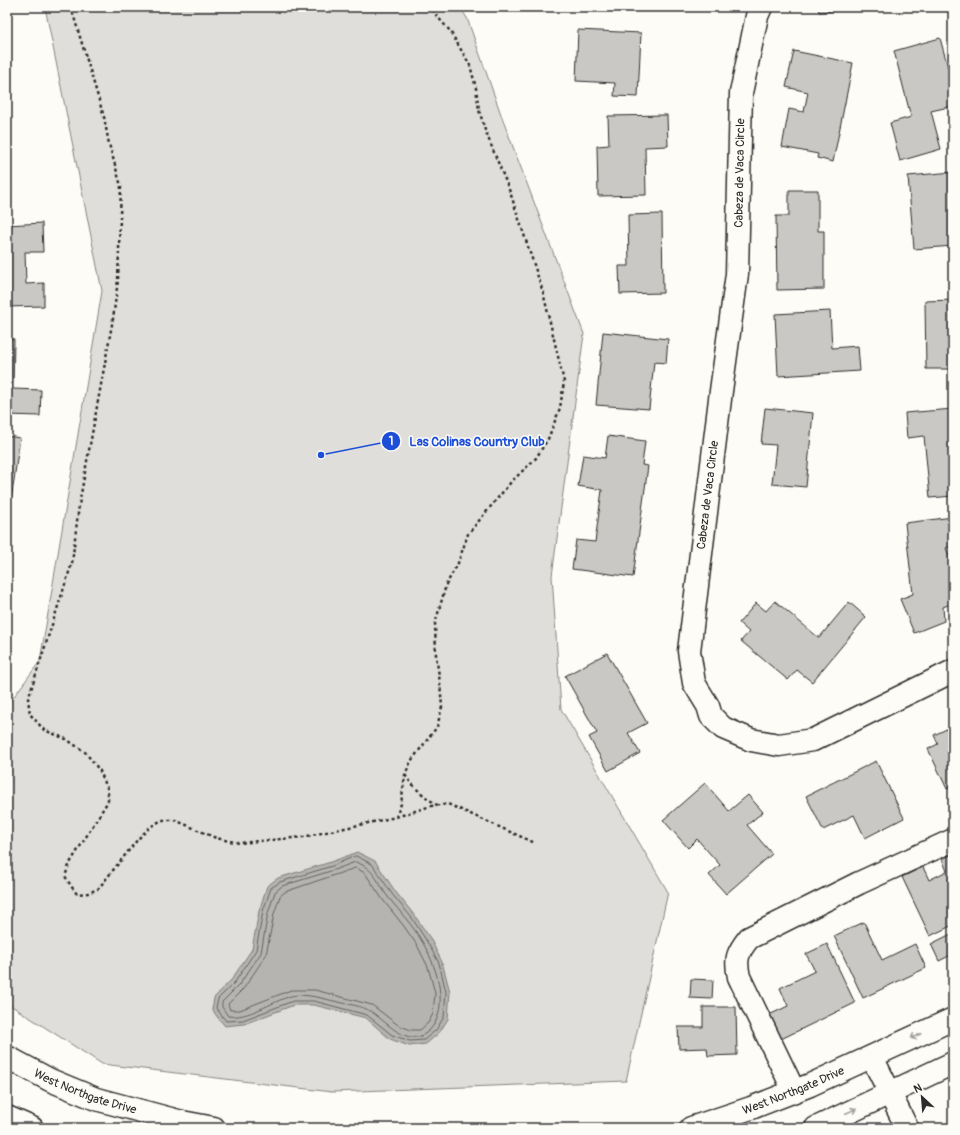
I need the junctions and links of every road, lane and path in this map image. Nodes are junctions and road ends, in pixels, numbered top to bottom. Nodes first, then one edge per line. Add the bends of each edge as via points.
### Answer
1 (71, 7) edge
2 (432, 7) edge
3 (761, 7) edge
4 (953, 671) edge
5 (405, 775) junction
6 (437, 805) junction
7 (396, 817) junction
8 (953, 840) edge
9 (535, 844) dead end
10 (953, 1019) edge
11 (7, 1057) edge
12 (872, 1057) junction
13 (953, 1063) edge
14 (794, 1091) junction
15 (890, 1093) junction
16 (7, 1118) edge
17 (181, 1125) edge
18 (32, 1128) edge
19 (214, 1128) edge
20 (691, 1128) edge
21 (816, 1128) edge
22 (908, 1128) edge

1 - 7 path via 104,117 121,186 118,280 113,319 79,505 72,563 28,699 30,714 44,730 66,739 85,752 100,771 108,790 108,801 70,863 66,876 77,894 88,893 98,888 138,839 162,820 175,820 216,838 239,843 303,837
2 - 5 path via 470,65 485,130 510,192 543,292 564,382 560,408 548,439 536,458 511,482 468,534 458,563 446,585 435,624 442,707 437,727 411,761
3 - 4 street, Cabeza de Vaca Circle via 756,16 741,93 737,274 689,651 694,683 711,716 723,728 752,740 779,745 813,740
5 - 6 path via 424,797
5 - 7 path via 401,804
6 - 7 path
6 - 9 path via 448,804
8 - 14 street via 749,938 739,950 736,963 739,977
10 -> 12 street, West Northgate Drive
11 - 17 street, West Northgate Drive via 50,1080 96,1099
12 - 14 street, West Northgate Drive
12 - 15 street
13 - 15 street
14 - 20 street, West Northgate Drive
21 -> 15 street
15 - 22 street
16 - 18 street
17 - 19 street, West Northgate Drive

